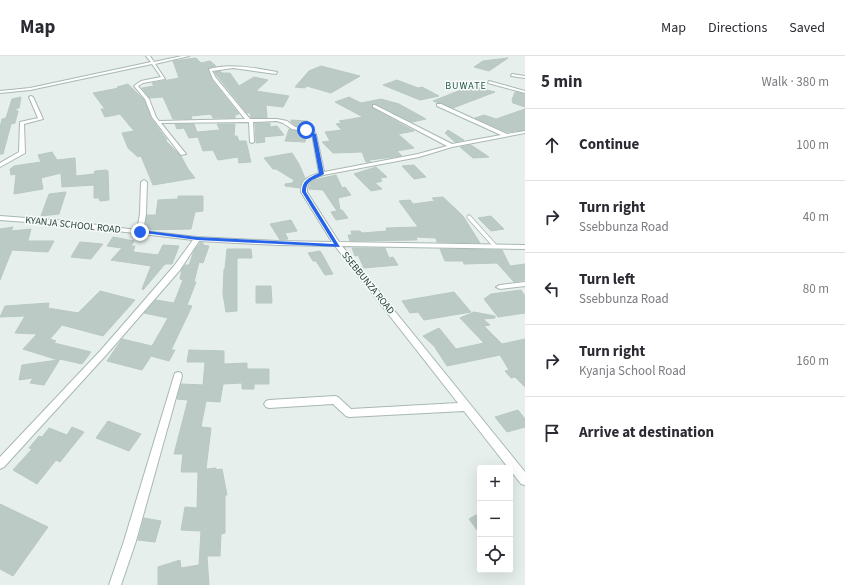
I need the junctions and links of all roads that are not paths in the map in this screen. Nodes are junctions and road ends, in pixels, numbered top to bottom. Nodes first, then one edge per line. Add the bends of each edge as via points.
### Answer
1 (148, 56) edge
2 (187, 56) edge
3 (153, 63) junction
4 (276, 74) dead end
5 (512, 74) dead end
6 (525, 77) edge
7 (489, 82) dead end
8 (0, 92) edge
9 (525, 92) edge
10 (31, 97) dead end
11 (438, 105) dead end
12 (375, 106) dead end
13 (249, 120) junction
14 (158, 122) junction
15 (525, 132) edge
16 (507, 136) junction
17 (252, 142) dead end
18 (451, 146) junction
19 (184, 154) dead end
20 (0, 165) edge
21 (322, 174) junction
22 (144, 182) dead end
23 (469, 217) dead end
24 (0, 218) edge
25 (140, 232) junction
26 (197, 239) junction
27 (338, 246) junction
28 (494, 246) junction
29 (525, 247) edge
30 (525, 284) edge
31 (500, 287) dead end
32 (178, 376) dead end
33 (269, 404) dead end
34 (466, 407) junction
35 (0, 464) edge
36 (525, 480) edge
37 (115, 585) edge

1 - 3 street
2 - 3 street
3 - 8 street via 30,89
3 - 14 street via 164,78 142,82 136,86
4 - 13 street via 236,68 210,70
5 - 6 street
7 - 9 street
10 - 20 street via 41,119 22,123 22,153
11 - 16 street
12 - 18 street
13 - 14 street
13 - 17 street
13 - 21 street via 283,121 294,128 313,132
14 - 19 street
15 - 16 street, SSEBBUNZA ROAD
16 - 18 street, SSEBBUNZA ROAD
18 - 21 street, SSEBBUNZA ROAD
21 - 27 street, SSEBBUNZA ROAD via 309,179 304,185 304,192
22 - 25 street
23 - 28 lane
24 - 25 street, KYANJA SCHOOL ROAD
25 - 26 street, KYANJA SCHOOL ROAD
26 - 27 street, KYANJA SCHOOL ROAD
26 - 35 street via 177,268 104,352
27 - 28 street, KYANJA SCHOOL ROAD
27 - 34 street, SSEBBUNZA ROAD
28 - 29 street, KYANJA SCHOOL ROAD
30 - 31 street
32 - 37 street
33 - 34 street via 334,400 349,413
34 - 36 street, SSEBBUNZA ROAD

